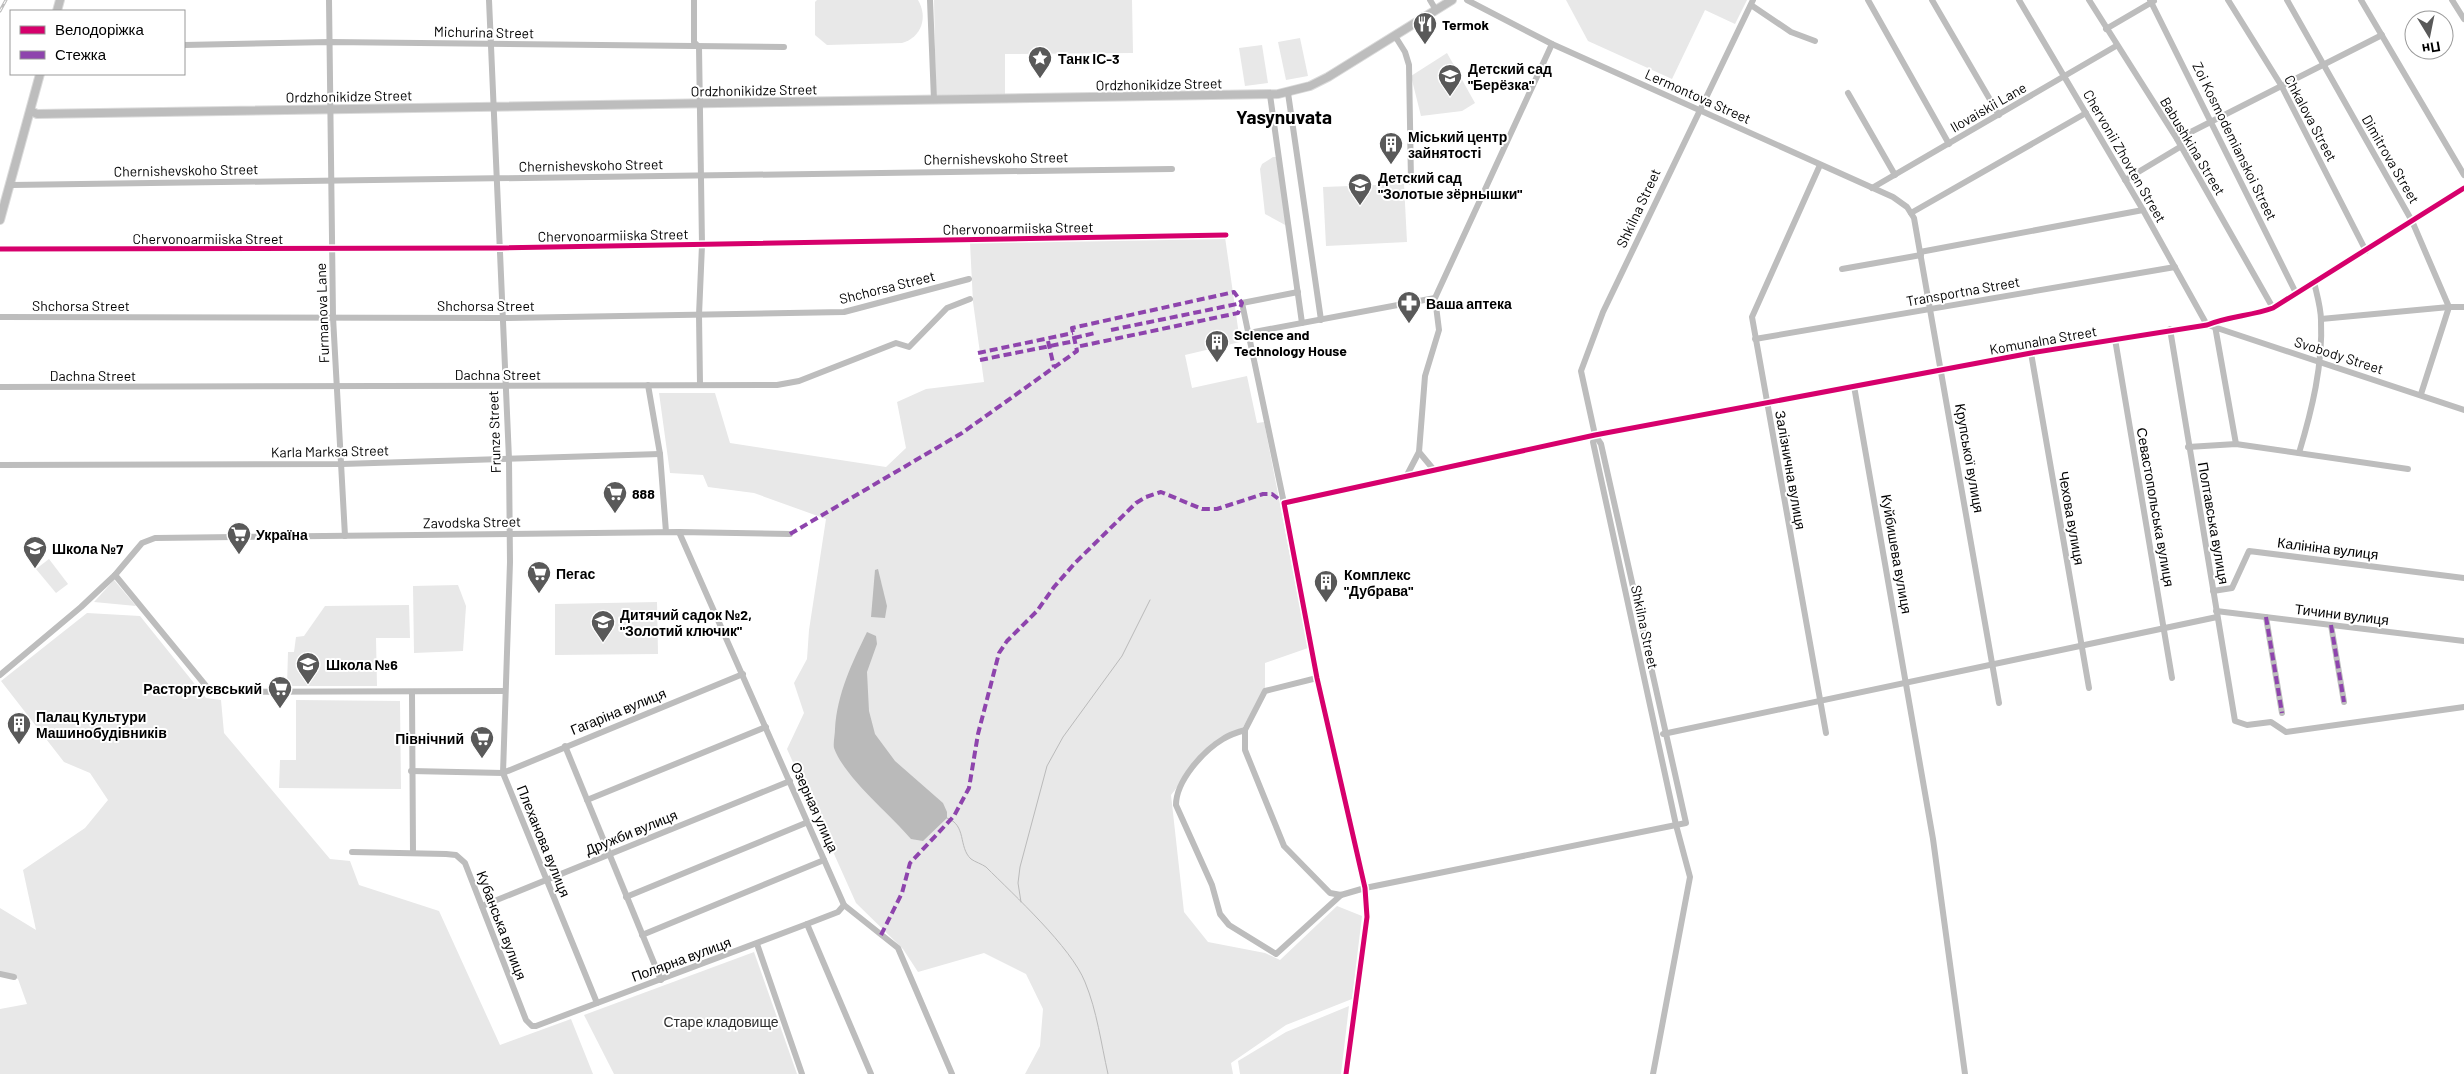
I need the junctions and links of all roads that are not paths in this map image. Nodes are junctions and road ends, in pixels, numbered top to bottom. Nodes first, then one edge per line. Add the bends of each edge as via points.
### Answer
1 (329, 0) edge
2 (489, 0) edge
3 (694, 0) edge
4 (930, 0) edge
5 (1430, 0) edge
6 (1452, 0) edge
7 (1467, 0) edge
8 (1868, 0) edge
9 (1932, 0) edge
10 (2019, 0) edge
11 (2089, 0) edge
12 (2228, 0) edge
13 (2287, 0) edge
14 (2361, 0) edge
15 (2452, 0) edge
16 (1753, 1) edge
17 (2152, 1) edge
18 (1436, 10) junction
19 (2464, 19) edge
20 (2106, 29) junction
21 (2382, 35) junction
22 (1394, 36) junction
23 (1815, 41) dead end
24 (330, 42) junction
25 (490, 44) junction
26 (1552, 44) junction
27 (185, 45) edge
28 (2116, 46) junction
29 (699, 47) junction
30 (784, 47) dead end
31 (2322, 65) junction
32 (40, 75) edge
33 (2064, 77) junction
34 (2281, 85) junction
35 (1288, 93) junction
36 (1848, 93) dead end
37 (1270, 95) junction
38 (934, 100) junction
39 (700, 103) junction
40 (494, 106) junction
41 (330, 109) junction
42 (1698, 110) junction
43 (31, 111) junction
44 (2086, 113) junction
45 (1999, 114) junction
46 (2211, 120) junction
47 (2177, 139) junction
48 (1949, 144) junction
49 (2180, 147) junction
50 (1820, 165) junction
51 (1172, 169) dead end
52 (701, 175) junction
53 (1896, 175) junction
54 (2464, 175) edge
55 (496, 179) junction
56 (2125, 180) junction
57 (331, 181) junction
58 (1410, 182) dead end
59 (11, 185) junction
60 (1872, 188) junction
61 (2464, 188) edge
62 (2143, 210) junction
63 (1912, 216) junction
64 (0, 220) edge
65 (2412, 221) junction
66 (1226, 235) dead end
67 (702, 245) junction
68 (501, 248) junction
69 (0, 249) edge
70 (332, 249) junction
71 (2366, 251) junction
72 (1920, 254) junction
73 (2175, 267) junction
74 (1842, 268) dead end
75 (968, 280) dead end
76 (2314, 282) junction
77 (1298, 292) junction
78 (2296, 294) junction
79 (1435, 298) junction
80 (970, 299) dead end
81 (2449, 306) junction
82 (2464, 307) edge
83 (2273, 308) junction
84 (1931, 309) junction
85 (699, 315) junction
86 (0, 317) edge
87 (333, 317) junction
88 (503, 318) junction
89 (2321, 319) junction
90 (1321, 320) junction
91 (1302, 323) junction
92 (2207, 325) junction
93 (2215, 326) junction
94 (2170, 330) junction
95 (1249, 333) junction
96 (1754, 339) junction
97 (2115, 340) junction
98 (2031, 353) junction
99 (2320, 363) junction
100 (1942, 370) junction
101 (700, 384) junction
102 (648, 385) junction
103 (505, 386) junction
104 (1854, 386) junction
105 (0, 387) edge
106 (338, 387) junction
107 (2421, 394) junction
108 (1766, 403) junction
109 (2464, 410) edge
110 (1595, 434) junction
111 (2236, 444) junction
112 (2188, 447) junction
113 (1419, 452) junction
114 (2299, 453) junction
115 (660, 454) junction
116 (508, 459) junction
117 (342, 464) junction
118 (0, 465) edge
119 (2408, 469) dead end
120 (1434, 470) junction
121 (1407, 475) junction
122 (1284, 503) junction
123 (666, 532) junction
124 (679, 532) junction
125 (509, 534) junction
126 (790, 534) dead end
127 (345, 536) junction
128 (115, 575) junction
129 (2464, 578) edge
130 (2213, 591) junction
131 (2217, 614) junction
132 (2266, 617) junction
133 (2331, 625) junction
134 (2164, 629) junction
135 (2464, 641) edge
136 (2082, 646) junction
137 (1992, 665) junction
138 (0, 674) edge
139 (743, 674) junction
140 (1318, 678) junction
141 (2172, 678) dead end
142 (1907, 683) junction
143 (2089, 688) dead end
144 (504, 691) junction
145 (412, 692) junction
146 (1820, 701) junction
147 (2344, 702) dead end
148 (1999, 703) dead end
149 (2464, 707) edge
150 (2282, 713) dead end
151 (766, 727) junction
152 (1245, 730) junction
153 (1826, 733) dead end
154 (1666, 734) junction
155 (1656, 736) junction
156 (565, 746) junction
157 (411, 771) junction
158 (503, 773) junction
159 (790, 781) junction
160 (587, 800) junction
161 (808, 822) junction
162 (1676, 825) junction
163 (352, 852) dead end
164 (413, 853) junction
165 (609, 854) junction
166 (824, 860) junction
167 (546, 880) junction
168 (1365, 888) junction
169 (1341, 895) junction
170 (626, 897) junction
171 (844, 905) junction
172 (482, 906) junction
173 (807, 924) junction
174 (642, 935) junction
175 (757, 944) junction
176 (0, 974) edge
177 (14, 977) dead end
178 (661, 980) junction
179 (597, 1004) junction
180 (526, 1020) joint
181 (802, 1074) edge
182 (871, 1074) edge
183 (952, 1074) edge
184 (1346, 1074) edge
185 (1653, 1074) edge
186 (1965, 1074) edge

1 - 24 street, Furmanova Lane
2 - 25 street, Frunze Street
3 - 29 street via 694,42
4 - 38 street
5 - 18 street
6 - 18 main road, Ordzhonikidze Street
7 - 26 street, Lermontova Street
8 - 48 street
9 - 45 street
10 - 33 street, Chervonii Zhovten Street
11 - 20 street, Babushkina Street
12 - 34 street, Chkalova Street
13 - 31 street, Dimitrova Street
14 - 21 street
15 - 19 street
16 - 23 street via 1791,32
16 - 42 street, Shkilna Street
17 - 20 street
17 - 46 street, Zoi Kosmodemianskoi Street
18 - 22 main road, Ordzhonikidze Street
20 - 28 street, Babushkina Street
21 - 31 street
21 - 54 street
22 - 35 main road, Ordzhonikidze Street via 1328,78
22 - 58 street via 1406,52 1409,65
24 - 25 street, Michurina Street
24 - 27 street, Michurina Street
24 - 41 street, Furmanova Lane
25 - 29 street, Michurina Street
25 - 40 street, Frunze Street
26 - 42 street, Lermontova Street
26 - 79 street
28 - 33 street, Ilovaiskii Lane
28 - 47 street, Babushkina Street
29 - 30 street, Michurina Street
29 - 39 street
31 - 34 street
31 - 65 street, Dimitrova Street
32 - 43 main road
33 - 44 street, Chervonii Zhovten Street
33 - 45 street, Ilovaiskii Lane
34 - 46 street
34 - 71 street, Chkalova Street
35 - 37 main road, Ordzhonikidze Street
35 - 90 street
36 - 53 street
37 - 38 main road, Ordzhonikidze Street
37 - 77 street
38 - 39 main road, Ordzhonikidze Street
39 - 40 main road, Ordzhonikidze Street
39 - 52 street
40 - 41 main road, Ordzhonikidze Street
40 - 55 street, Frunze Street
41 - 43 main road, Ordzhonikidze Street via 38,114
41 - 57 street, Furmanova Lane
42 - 50 street, Lermontova Street
42 - 110 street, Shkilna Street via 1603,312 1581,371
43 - 59 main road
44 - 56 street, Chervonii Zhovten Street
44 - 63 street
45 - 48 street, Ilovaiskii Lane
46 - 47 street
46 - 78 street, Zoi Kosmodemianskoi Street
47 - 49 street, Babushkina Street
48 - 53 street, Ilovaiskii Lane
49 - 56 street
49 - 83 street, Babushkina Street
50 - 60 street, Lermontova Street
50 - 96 street, Залізнична вулиця via 1752,317
51 - 52 street, Chernishevskoho Street
52 - 55 street, Chernishevskoho Street
52 - 67 street
53 - 60 street, Ilovaiskii Lane
55 - 57 street, Chernishevskoho Street
55 - 68 street, Frunze Street
56 - 62 street, Chervonii Zhovten Street
57 - 59 street, Chernishevskoho Street
57 - 70 street, Furmanova Lane
59 - 64 main road
60 - 63 street, Lermontova Street via 1893,197 1907,207
61 - 65 street, Komunalna Street
62 - 72 street
62 - 73 street, Chervonii Zhovten Street
63 - 72 street, Крупської вулиця
65 - 71 street, Komunalna Street
65 - 81 street, Dimitrova Street
66 - 67 street, Chervonoarmiiska Street
67 - 68 street, Chervonoarmiiska Street
67 - 85 street
68 - 70 street, Chervonoarmiiska Street
68 - 88 street, Frunze Street
69 - 70 street, Chervonoarmiiska Street
70 - 87 street, Furmanova Lane
71 - 76 street, Komunalna Street
72 - 74 street
72 - 84 street, Крупської вулиця
73 - 84 street, Transportna Street
73 - 92 street, Chervonii Zhovten Street
75 - 85 street, Shchorsa Street via 844,312
76 - 78 street, Komunalna Street
76 - 89 street
77 - 91 street
77 - 95 street via 1242,303
78 - 83 street, Komunalna Street
79 - 90 street
79 - 113 street via 1439,330 1425,376
80 - 101 street, Dachna Street via 947,308 909,347 896,343 788,384
81 - 82 street
81 - 89 street
81 - 107 street
83 - 92 street, Komunalna Street via 2252,315 2224,318
84 - 96 street, Transportna Street
84 - 100 street, Крупської вулиця
85 - 88 street, Shchorsa Street
85 - 101 street
86 - 87 street, Shchorsa Street
87 - 88 street, Shchorsa Street
87 - 106 street, Furmanova Lane
88 - 103 street, Frunze Street
89 - 99 street
90 - 91 street
91 - 95 street
92 - 93 street, Svobody Street
92 - 94 street, Komunalna Street
93 - 99 street, Svobody Street
93 - 111 street
94 - 97 street, Komunalna Street
94 - 112 street, Полтавська вулиця
95 - 122 street
96 - 108 street, Залізнична вулиця
97 - 98 street, Komunalna Street
97 - 134 street, Севастопольська вулиця
98 - 100 street, Komunalna Street
98 - 136 street, Чехова вулиця
99 - 107 street, Svobody Street
99 - 114 street via 2310,417
100 - 104 street, Komunalna Street
100 - 137 street, Крупської вулиця
101 - 102 street, Dachna Street
102 - 103 street, Dachna Street
102 - 115 street
103 - 106 street, Dachna Street
103 - 116 street, Frunze Street
104 - 108 street, Komunalna Street
104 - 142 street, Куйбишева вулиця
105 - 106 street, Dachna Street
106 - 117 street, Furmanova Lane
107 - 109 street, Svobody Street
108 - 110 street, Komunalna Street
108 - 146 street, Залізнична вулиця
110 - 120 street, Komunalna Street
110 - 154 street, Shkilna Street via 1601,444
110 - 155 street, Shkilna Street via 1593,442
111 - 112 street
111 - 114 street
112 - 130 street, Полтавська вулиця
113 - 120 street
113 - 121 street
114 - 119 street
115 - 116 street, Karla Marksa Street
115 - 123 street
116 - 117 street, Karla Marksa Street
116 - 125 street, Frunze Street
117 - 118 street, Karla Marksa Street
117 - 127 street, Furmanova Lane
120 - 121 street, Komunalna Street
121 - 122 street, Komunalna Street
122 - 140 street
123 - 124 street, Zavodska Street
123 - 125 street, Zavodska Street
124 - 126 street, Zavodska Street
124 - 139 street, Озерная улица
125 - 127 street, Zavodska Street
125 - 144 street, Frunze Street
127 - 128 street, Zavodska Street via 154,538 138,547
128 - 138 street
128 - 145 street via 211,692
129 - 130 street, Калініна вулиця via 2250,550 2232,588
130 - 131 street, Полтавська вулиця
131 - 132 street, Тичини вулиця
131 - 134 street, Тичини вулиця
131 - 149 street, Полтавська вулиця via 2236,721 2247,726 2271,722 2286,732
132 - 133 street, Тичини вулиця
132 - 150 street
133 - 135 street, Тичини вулиця
133 - 147 street
134 - 136 street, Тичини вулиця
134 - 141 street, Севастопольська вулиця
136 - 137 street, Тичини вулиця
136 - 143 street, Чехова вулиця
137 - 142 street, Тичини вулиця
137 - 148 street, Крупської вулиця
139 - 151 street, Озерная улица
139 - 156 street, Гагаріна вулиця
140 - 152 street via 1265,691
140 - 168 street
142 - 146 street, Тичини вулиця
142 - 186 street, Куйбишева вулиця via 1933,839
144 - 145 street
144 - 158 street, Frunze Street
145 - 157 street
146 - 153 street, Залізнична вулиця
146 - 154 street, Тичини вулиця
151 - 159 street, Озерная улица
151 - 160 street
152 - 169 street via 1245,750 1284,846 1330,893
152 - 169 street via 1222,739 1203,755 1176,796 1176,805 1212,885 1220,914 1228,925 1276,954
154 - 155 street, Тичини вулиця
154 - 162 street, Shkilna Street via 1686,823
155 - 162 street, Shkilna Street
156 - 158 street, Гагаріна вулиця
156 - 160 street
157 - 158 street, Плеханова вулиця
157 - 164 street
158 - 167 street, Плеханова вулиця
159 - 161 street, Озерная улица
159 - 165 street, Дружби вулиця
160 - 165 street
161 - 166 street, Озерная улица
161 - 170 street
162 - 168 street
162 - 185 street, Shkilna Street via 1690,877
163 - 164 street, Кубанська вулиця
164 - 172 street, Кубанська вулиця via 461,858
165 - 167 street, Дружби вулиця
165 - 170 street
166 - 171 street, Озерная улица
166 - 174 street
167 - 172 street, Дружби вулиця
167 - 179 street, Плеханова вулиця
168 - 169 street
168 - 184 street via 1367,916
170 - 174 street
171 - 173 street, Полярна вулиця via 838,912
171 - 183 street, Озерная улица via 898,948
172 - 180 street, Кубанська вулиця
173 - 175 street, Полярна вулиця
173 - 182 street
174 - 178 street
175 - 178 street, Полярна вулиця
175 - 181 street
176 - 177 street
178 - 179 street, Полярна вулиця
179 - 180 street, Полярна вулиця via 536,1026

